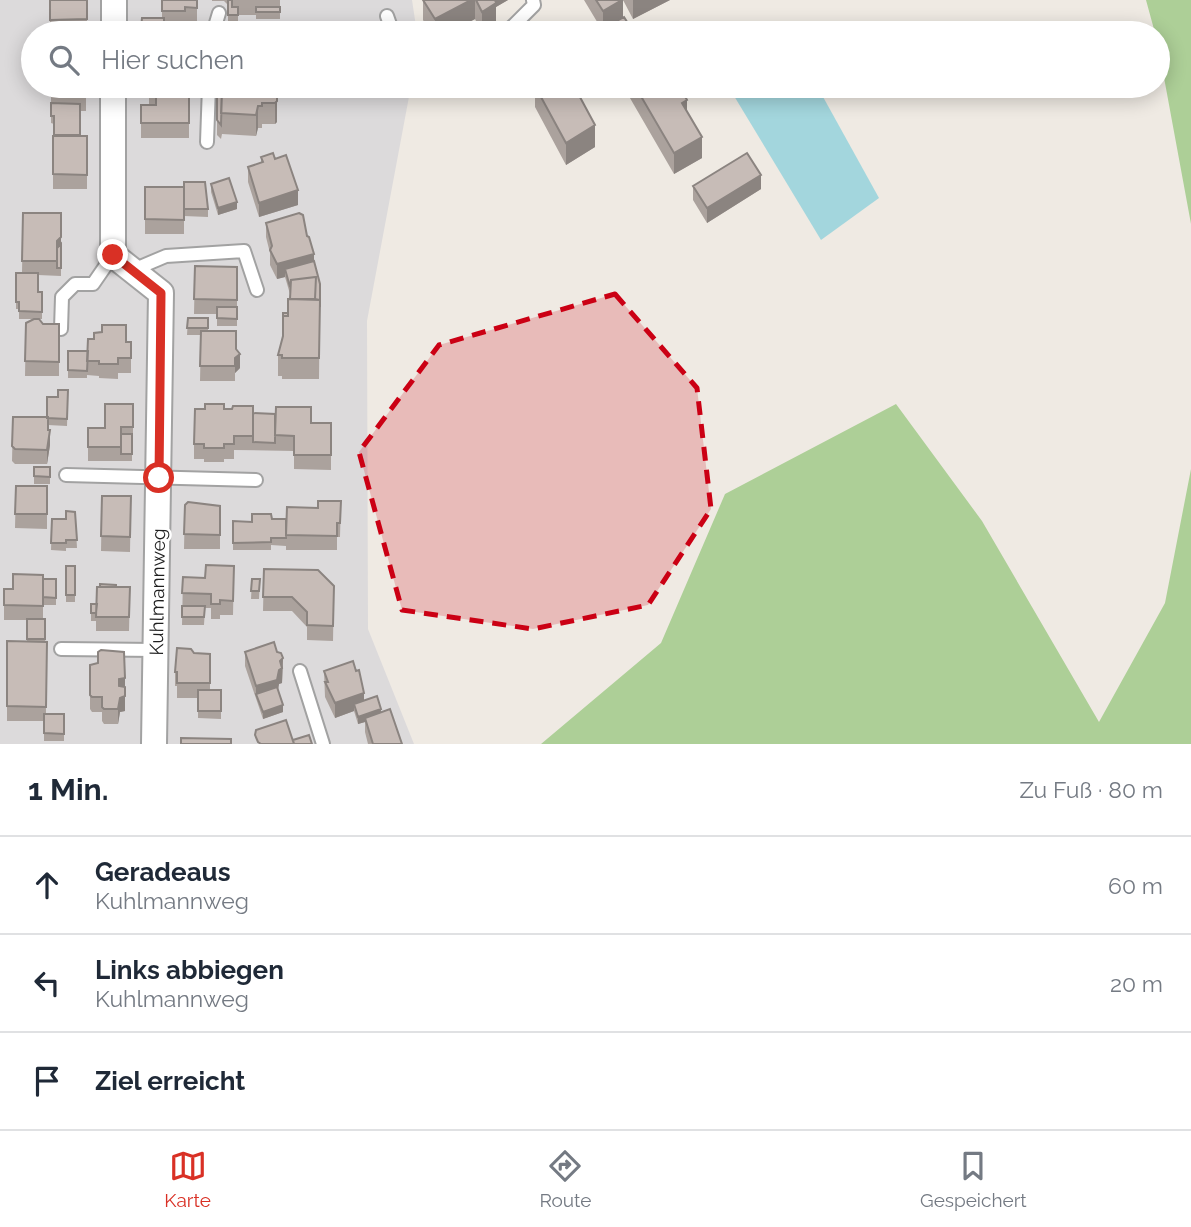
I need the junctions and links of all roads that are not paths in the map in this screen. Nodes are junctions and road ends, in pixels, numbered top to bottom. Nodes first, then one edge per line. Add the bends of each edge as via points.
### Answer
1 (114, 0) edge
2 (533, 0) edge
3 (219, 13) dead end
4 (387, 16) dead end
5 (114, 21) edge
6 (217, 21) edge
7 (389, 21) edge
8 (518, 21) edge
9 (113, 98) edge
10 (209, 98) edge
11 (208, 142) dead end
12 (113, 255) junction
13 (133, 270) junction
14 (257, 290) dead end
15 (61, 329) edge
16 (66, 475) dead end
17 (159, 478) junction
18 (256, 480) dead end
19 (61, 649) dead end
20 (156, 650) junction
21 (300, 671) dead end
22 (154, 744) edge
23 (323, 744) edge

1 - 5 street
2 - 8 lane via 534,5
3 - 6 lane
4 - 7 lane
9 - 12 street
10 - 11 lane
12 - 13 street, Kuhlmannweg
12 - 15 lane via 93,284 75,284 62,297
13 - 14 lane via 166,256 244,251
13 - 17 street, Kuhlmannweg via 161,293
16 - 17 lane
17 - 18 lane
17 - 20 street, Kuhlmannweg
19 - 20 lane
20 - 22 street, Kuhlmannweg
21 - 23 lane

